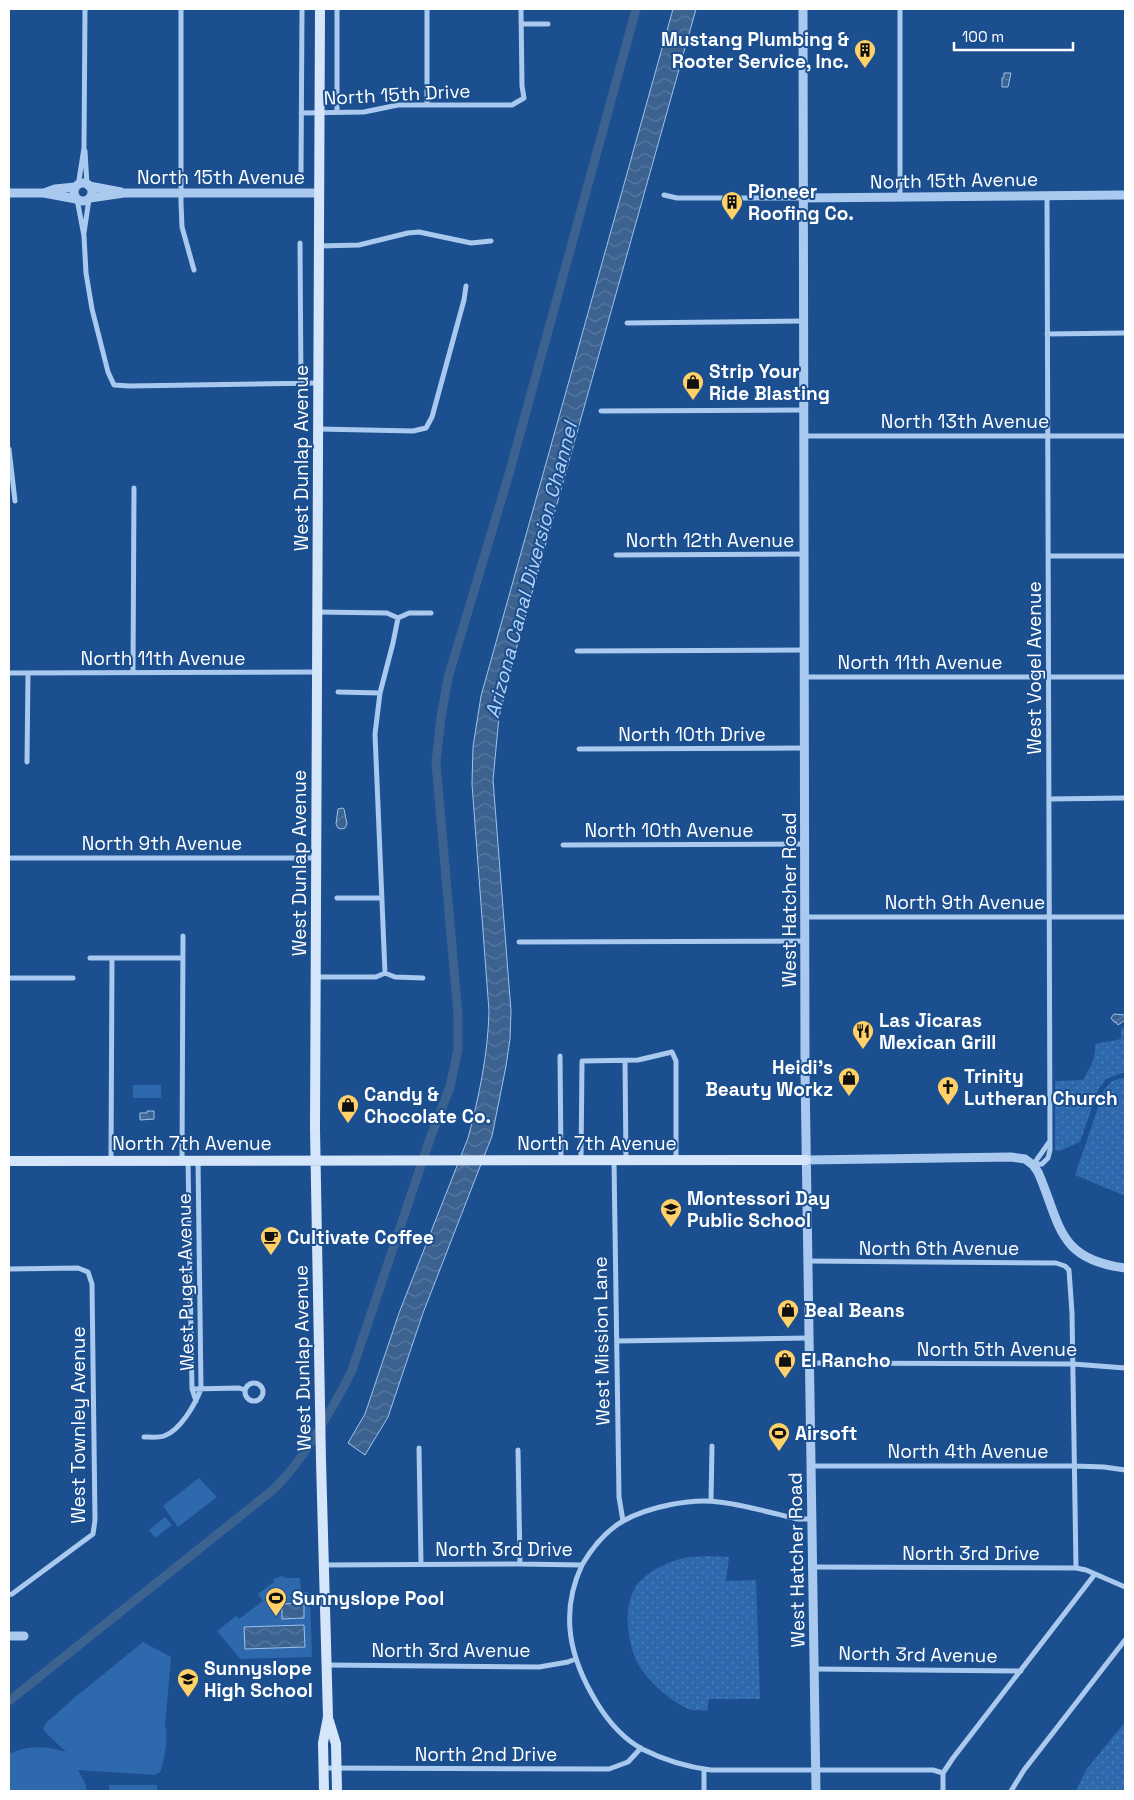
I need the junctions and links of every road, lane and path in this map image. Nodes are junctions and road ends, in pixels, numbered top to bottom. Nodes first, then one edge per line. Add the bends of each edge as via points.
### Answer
1 (85, 9) edge
2 (181, 9) edge
3 (302, 9) edge
4 (320, 9) edge
5 (337, 9) edge
6 (428, 9) edge
7 (522, 9) edge
8 (803, 9) edge
9 (900, 9) edge
10 (521, 24) junction
11 (548, 24) dead end
12 (427, 105) junction
13 (337, 112) junction
14 (301, 113) junction
15 (319, 113) junction
16 (84, 148) junction
17 (301, 172) dead end
18 (88, 186) junction
19 (76, 187) junction
20 (9, 193) edge
21 (44, 193) junction
22 (124, 193) junction
23 (180, 193) junction
24 (319, 193) junction
25 (664, 195) dead end
26 (1047, 195) junction
27 (1125, 195) edge
28 (900, 196) junction
29 (89, 198) junction
30 (804, 198) junction
31 (77, 199) junction
32 (84, 236) junction
33 (490, 241) dead end
34 (300, 244) dead end
35 (319, 246) junction
36 (194, 270) dead end
37 (466, 286) dead end
38 (804, 321) junction
39 (627, 322) dead end
40 (1125, 333) edge
41 (1047, 334) junction
42 (301, 383) junction
43 (319, 383) junction
44 (804, 410) junction
45 (601, 411) dead end
46 (318, 429) junction
47 (804, 436) junction
48 (1048, 436) junction
49 (1125, 436) edge
50 (9, 449) edge
51 (134, 488) dead end
52 (15, 501) dead end
53 (804, 554) junction
54 (616, 555) dead end
55 (1048, 556) junction
56 (1125, 556) edge
57 (318, 612) junction
58 (431, 613) dead end
59 (398, 618) junction
60 (804, 650) junction
61 (577, 651) dead end
62 (317, 672) junction
63 (9, 673) edge
64 (133, 673) junction
65 (28, 674) junction
66 (804, 677) junction
67 (1048, 677) junction
68 (1125, 677) edge
69 (338, 692) dead end
70 (380, 693) junction
71 (805, 748) junction
72 (579, 749) dead end
73 (27, 762) dead end
74 (1125, 798) edge
75 (1049, 799) junction
76 (805, 844) junction
77 (563, 845) dead end
78 (9, 858) edge
79 (316, 858) junction
80 (337, 898) dead end
81 (382, 898) junction
82 (805, 917) junction
83 (1049, 917) junction
84 (1125, 917) edge
85 (183, 936) dead end
86 (805, 941) junction
87 (519, 942) dead end
88 (90, 958) dead end
89 (112, 958) junction
90 (183, 958) junction
91 (386, 973) junction
92 (316, 977) junction
93 (9, 978) edge
94 (73, 978) dead end
95 (423, 978) dead end
96 (560, 1056) dead end
97 (624, 1061) junction
98 (111, 1160) junction
99 (189, 1160) junction
100 (316, 1160) junction
101 (806, 1160) junction
102 (9, 1161) edge
103 (561, 1161) junction
104 (581, 1161) junction
105 (614, 1161) junction
106 (626, 1161) junction
107 (676, 1161) junction
108 (1034, 1165) junction
109 (807, 1261) junction
110 (1125, 1268) edge
111 (9, 1269) edge
112 (190, 1318) junction
113 (201, 1318) junction
114 (808, 1338) junction
115 (617, 1341) junction
116 (809, 1363) junction
117 (1073, 1364) junction
118 (1125, 1368) edge
119 (202, 1388) junction
120 (192, 1389) junction
121 (245, 1390) dead end
122 (196, 1402) junction
123 (144, 1437) dead end
124 (712, 1446) dead end
125 (419, 1448) dead end
126 (518, 1450) dead end
127 (810, 1466) junction
128 (1075, 1466) junction
129 (1125, 1470) edge
130 (711, 1502) junction
131 (811, 1520) junction
132 (623, 1521) junction
133 (421, 1564) junction
134 (520, 1564) junction
135 (324, 1565) junction
136 (582, 1565) junction
137 (812, 1567) junction
138 (1076, 1568) junction
139 (1095, 1574) junction
140 (1125, 1587) edge
141 (9, 1595) edge
142 (9, 1636) edge
143 (24, 1636) dead end
144 (1125, 1640) edge
145 (575, 1659) junction
146 (326, 1665) junction
147 (814, 1669) junction
148 (1021, 1671) junction
149 (328, 1717) junction
150 (641, 1748) junction
151 (324, 1768) junction
152 (336, 1768) junction
153 (704, 1769) junction
154 (816, 1770) junction
155 (943, 1773) junction
156 (324, 1791) edge
157 (337, 1791) edge
158 (704, 1791) edge
159 (816, 1791) edge
160 (942, 1791) edge
161 (1011, 1791) edge

1 - 16 street
2 - 23 street
3 - 14 street
4 - 15 main road, West Dunlap Avenue
5 - 13 street
6 - 12 street
7 - 10 street
8 - 30 street, West Hatcher Road
9 - 28 street
10 - 11 street
10 - 12 street, North 15th Drive via 524,98 512,105
12 - 13 street, North 15th Drive via 390,105 364,112
13 - 15 street, North 15th Drive
14 - 15 street, North 15th Drive
14 - 17 street
15 - 24 main road, West Dunlap Avenue
16 - 18 street
16 - 19 street
18 - 19 street, North 15th Avenue
18 - 22 street, North 15th Avenue
18 - 29 street via 91,191
19 - 21 street, North 15th Avenue
19 - 31 street
20 - 21 street, North 15th Avenue
21 - 31 street, North 15th Avenue
22 - 23 street, North 15th Avenue
22 - 29 street, North 15th Avenue
23 - 24 street, North 15th Avenue
23 - 36 street via 182,227
24 - 35 main road, West Dunlap Avenue
25 - 30 street, North 15th Avenue via 677,198
26 - 27 street, North 15th Avenue
26 - 28 street, North 15th Avenue
26 - 41 street, West Vogel Avenue
28 - 30 street, North 15th Avenue
29 - 31 street, North 15th Avenue via 84,201
29 - 32 street
30 - 38 street, West Hatcher Road
31 - 32 street
32 - 42 street via 92,310 114,385
33 - 35 street via 471,243 419,232 359,245
34 - 42 street, West Dunlap Avenue
35 - 43 main road, West Dunlap Avenue
37 - 46 street via 432,417 426,428 413,431
38 - 39 street
38 - 44 street, West Hatcher Road
40 - 41 street
41 - 48 street, West Vogel Avenue
42 - 43 street
43 - 46 main road, West Dunlap Avenue
44 - 45 street
44 - 47 street, West Hatcher Road
46 - 57 main road, West Dunlap Avenue
47 - 48 street, North 13th Avenue
47 - 53 street, West Hatcher Road
48 - 49 street, North 13th Avenue
48 - 55 street, West Vogel Avenue
50 - 52 street
51 - 64 street
53 - 54 street, North 12th Avenue
53 - 60 street, West Hatcher Road
55 - 56 street
55 - 67 street, West Vogel Avenue
57 - 59 street via 387,613
57 - 62 main road, West Dunlap Avenue
58 - 59 street via 409,613
59 - 70 street
60 - 61 street
60 - 66 street, West Hatcher Road
62 - 64 street, North 11th Avenue
62 - 79 main road, West Dunlap Avenue
63 - 65 street, North 11th Avenue
64 - 65 street, North 11th Avenue
65 - 73 street
66 - 67 street, North 11th Avenue
66 - 71 street, West Hatcher Road
67 - 68 street, North 11th Avenue
67 - 75 street, West Vogel Avenue
69 - 70 street
70 - 81 street via 375,749
71 - 72 street, North 10th Drive
71 - 76 street, West Hatcher Road
74 - 75 street
75 - 83 street, West Vogel Avenue
76 - 77 street, North 10th Avenue
76 - 82 street, West Hatcher Road
78 - 79 street, North 9th Avenue
79 - 92 main road, West Dunlap Avenue
80 - 81 street
81 - 91 street
82 - 83 street, North 9th Avenue
82 - 86 street, West Hatcher Road
83 - 84 street, North 9th Avenue
83 - 108 street, West Vogel Avenue via 1050,1140
85 - 90 street, West Puget Avenue
86 - 87 street
86 - 101 street, West Hatcher Road
88 - 89 street
89 - 90 street
89 - 98 street
90 - 99 street, West Puget Avenue
91 - 92 street via 376,977
91 - 95 street via 395,977
92 - 100 main road, West Dunlap Avenue
93 - 94 street
96 - 103 street
97 - 104 street via 582,1061
97 - 106 street
97 - 107 street via 672,1052 676,1061
98 - 99 main road, North 7th Avenue
98 - 102 main road, North 7th Avenue
99 - 100 main road, North 7th Avenue
99 - 112 street, West Puget Avenue
99 - 113 street, West Puget Avenue
100 - 103 main road, North 7th Avenue
100 - 135 main road, West Dunlap Avenue
101 - 107 main road, North 7th Avenue
101 - 108 street, North 7th Avenue via 1011,1157 1025,1159
101 - 109 street, West Hatcher Road
103 - 104 main road, North 7th Avenue
104 - 105 main road, North 7th Avenue
105 - 106 main road, North 7th Avenue
105 - 115 street, West Mission Lane
106 - 107 main road, North 7th Avenue
108 - 110 street via 1067,1241 1086,1258
109 - 114 street, West Hatcher Road
109 - 117 street, North 6th Avenue via 1056,1263 1065,1266 1071,1281
111 - 141 street, West Townley Avenue via 78,1268 88,1272 92,1284 95,1520 94,1534
112 - 113 street
112 - 120 street, West Puget Avenue
113 - 119 street, West Puget Avenue
114 - 115 street
114 - 116 street, West Hatcher Road
115 - 132 street, West Mission Lane via 618,1498
116 - 117 street, North 5th Avenue
116 - 127 street, West Hatcher Road
117 - 118 street, North 5th Avenue
117 - 128 street
119 - 120 street
119 - 121 street
119 - 122 street, West Puget Avenue
120 - 122 street, West Puget Avenue
122 - 123 street, West Puget Avenue via 168,1434
124 - 130 street
125 - 133 street
126 - 134 street
127 - 128 street, North 4th Avenue
127 - 131 street, West Hatcher Road
128 - 129 street, North 4th Avenue
128 - 138 street
130 - 131 street, North 3rd Drive
130 - 132 street, North 3rd Drive via 663,1506
131 - 137 street, West Hatcher Road
132 - 136 street, North 3rd Drive via 601,1539
133 - 134 street, North 3rd Drive
133 - 135 street, North 3rd Drive
134 - 136 street, North 3rd Drive
135 - 146 main road, West Dunlap Avenue
136 - 145 street via 572,1591 570,1609
137 - 138 street, North 3rd Drive
137 - 147 street, West Hatcher Road
138 - 139 street, North 3rd Drive
139 - 140 street, North 3rd Drive
139 - 148 street
142 - 143 street
144 - 161 street
145 - 146 street, North 3rd Avenue via 539,1667
145 - 150 street via 602,1712
146 - 149 main road, West Dunlap Avenue
147 - 148 street, North 3rd Avenue
147 - 154 street, West Hatcher Road
148 - 155 street
149 - 151 main road, West Dunlap Avenue via 323,1743
149 - 152 main road, West Dunlap Avenue via 336,1744
150 - 152 street, North 2nd Drive via 628,1762 609,1770
150 - 153 street via 662,1758
151 - 152 street, North 2nd Drive
151 - 156 main road, West Dunlap Avenue
152 - 157 main road, West Dunlap Avenue
153 - 154 street
153 - 158 street
154 - 155 street via 933,1770
154 - 159 street, West Hatcher Road
155 - 160 street

